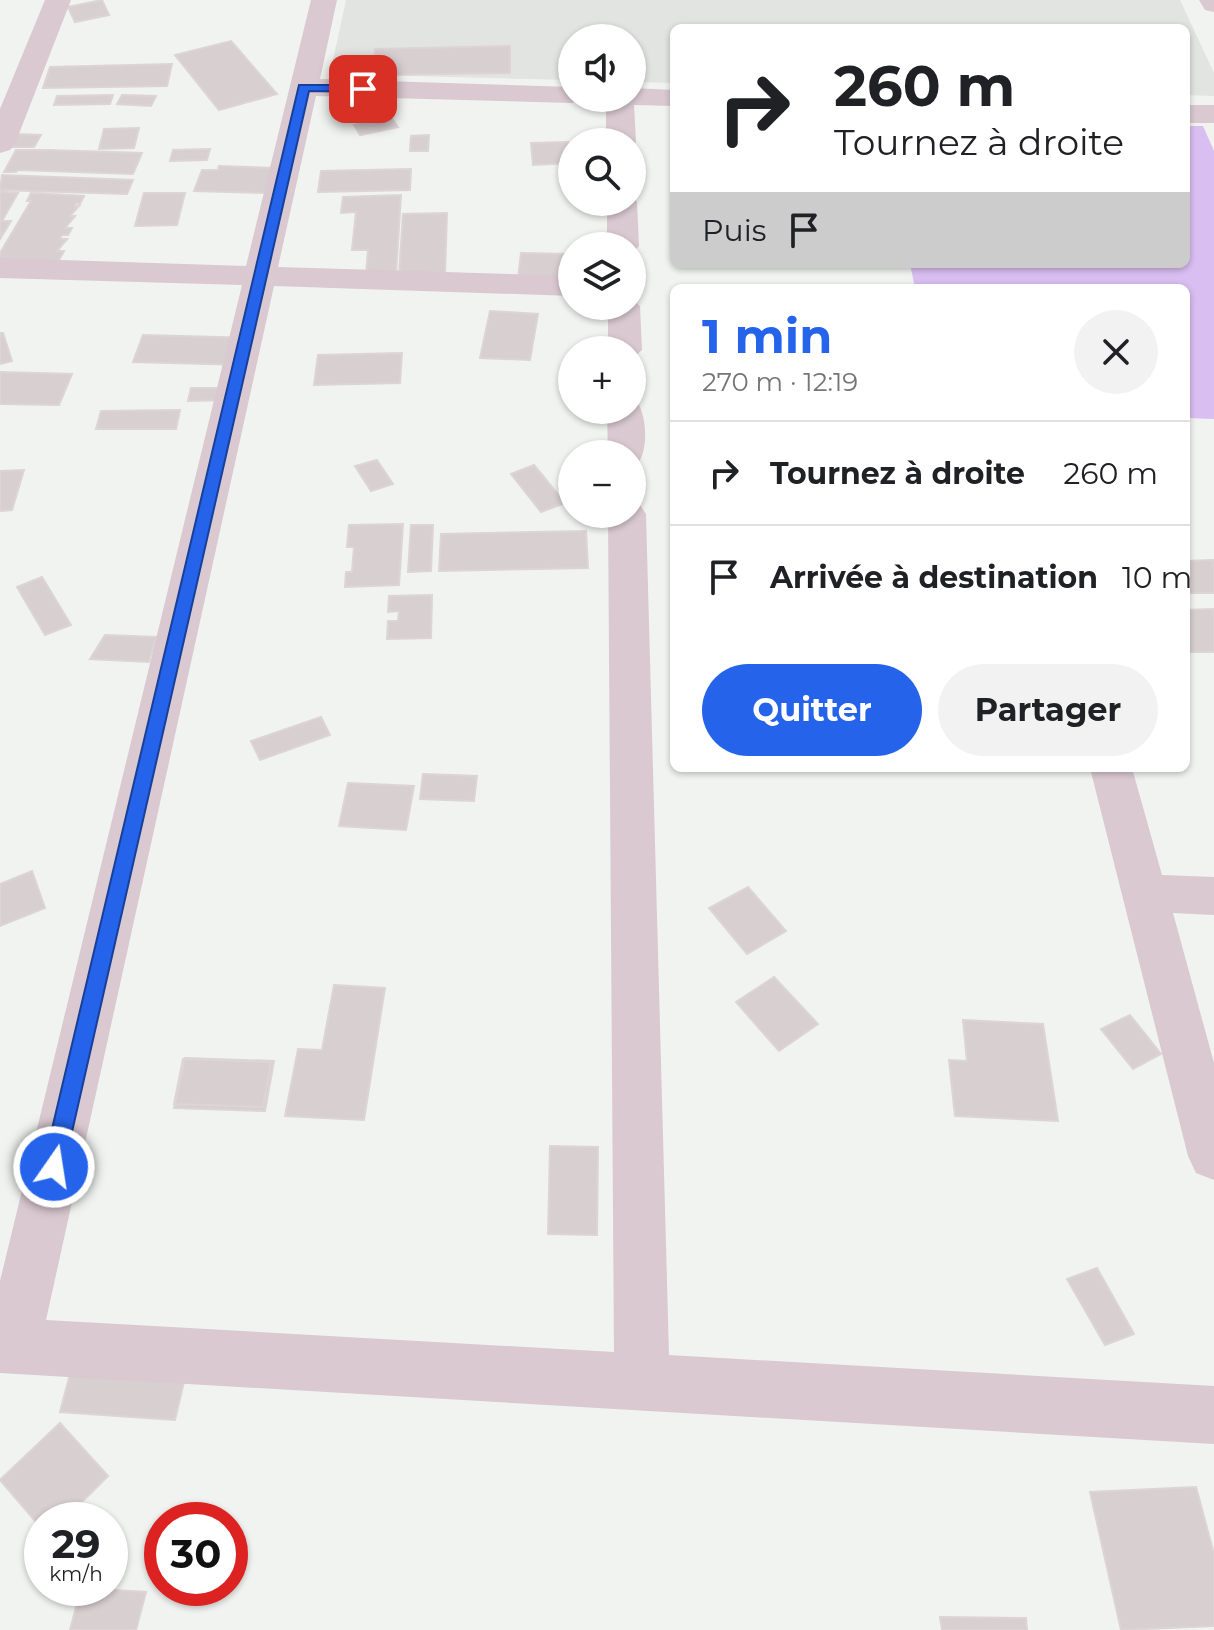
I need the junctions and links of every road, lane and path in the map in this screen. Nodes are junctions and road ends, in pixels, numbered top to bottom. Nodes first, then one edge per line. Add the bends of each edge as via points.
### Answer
1 (58, 0) edge
2 (324, 0) edge
3 (304, 87) junction
4 (558, 95) edge
5 (646, 97) edge
6 (670, 98) edge
7 (1190, 114) edge
8 (1214, 114) edge
9 (0, 144) edge
10 (0, 268) edge
11 (259, 278) junction
12 (558, 286) edge
13 (627, 528) edge
14 (1112, 772) edge
15 (1145, 893) junction
16 (1214, 896) edge
17 (1214, 1156) edge
18 (6, 1345) edge
19 (642, 1381) junction
20 (1214, 1415) edge

1 - 9 street
2 - 3 street
3 - 4 street
3 - 11 street
5 - 6 street
7 - 8 street
10 - 11 street
11 - 12 street
11 - 18 street
13 - 19 street
14 - 15 street
15 - 16 street
15 - 17 street
18 - 19 street
19 - 20 street

